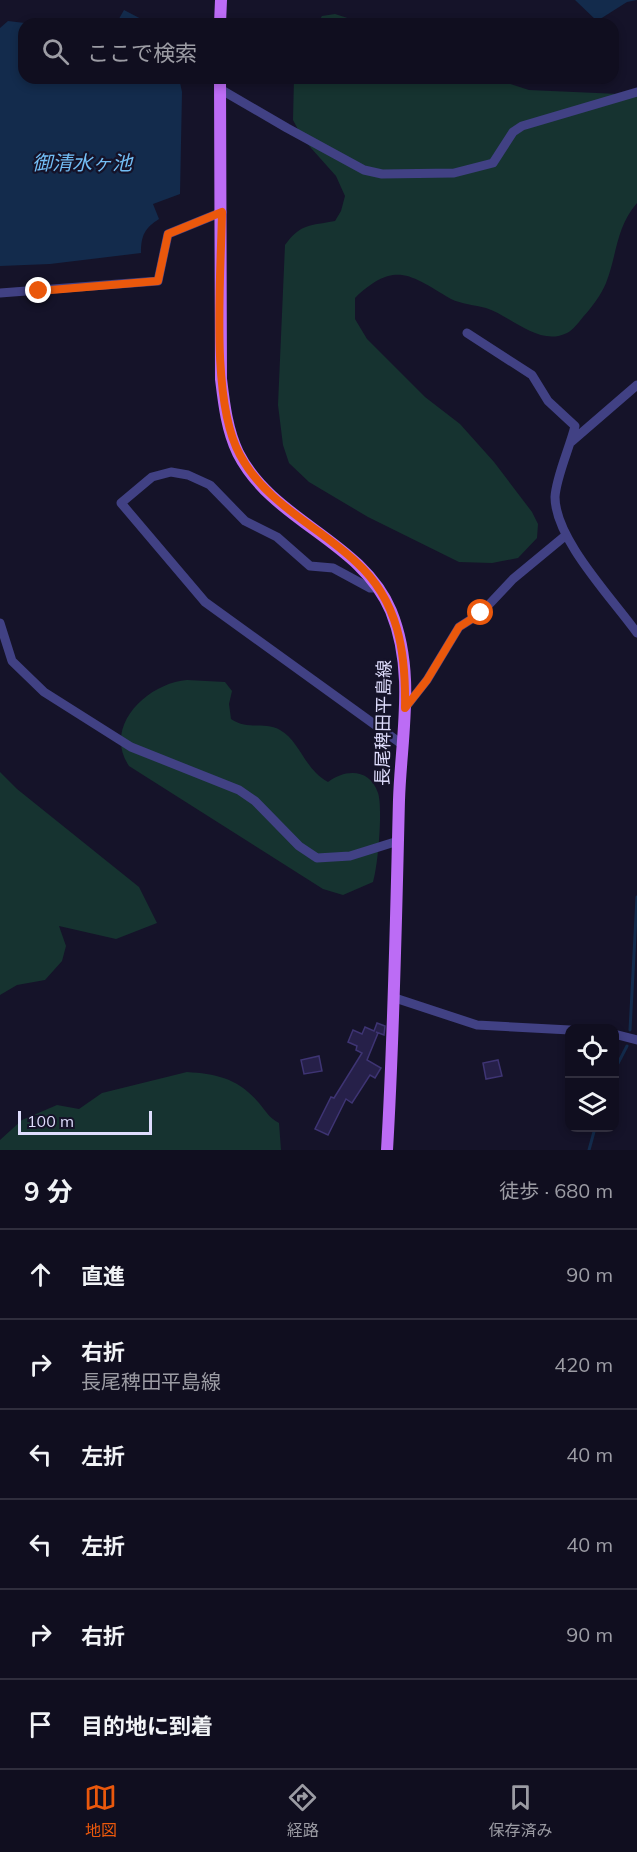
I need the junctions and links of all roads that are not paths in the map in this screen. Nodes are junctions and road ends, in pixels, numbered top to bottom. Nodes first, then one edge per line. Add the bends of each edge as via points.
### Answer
1 (221, 0) edge
2 (220, 18) edge
3 (220, 84) edge
4 (222, 84) edge
5 (637, 92) edge
6 (222, 212) junction
7 (0, 294) edge
8 (467, 333) dead end
9 (637, 385) edge
10 (571, 442) junction
11 (565, 536) junction
12 (380, 588) junction
13 (0, 623) edge
14 (637, 633) edge
15 (405, 708) junction
16 (403, 745) junction
17 (398, 841) junction
18 (395, 998) junction
19 (565, 1030) edge
20 (619, 1035) edge
21 (637, 1040) edge
22 (387, 1150) edge

1 - 2 main road
3 - 6 main road, 長尾稗田平島線
4 - 5 street via 323,149 364,170 382,174 454,173 493,163 513,132 522,126
6 - 7 street via 168,234 158,281
6 - 12 main road, 長尾稗田平島線 via 221,379 227,421 238,453 254,478 282,506 356,561
8 - 10 street via 532,375 548,401 575,426
9 - 10 street
10 - 11 street via 555,495
11 - 14 street
11 - 15 street via 513,579 481,613 459,627
12 - 15 main road, 長尾稗田平島線 via 406,665
12 - 16 street via 370,588 333,568 310,566 277,537 245,521 210,485 188,475 171,472 152,477 121,503 205,602
13 - 17 street via 12,661 44,692 131,747 240,790 298,846 317,858 350,856
15 - 16 main road, 長尾稗田平島線
16 - 17 main road, 長尾稗田平島線
17 - 18 main road, 長尾稗田平島線
18 - 19 street via 477,1025
18 - 22 main road, 長尾稗田平島線
20 - 21 street

